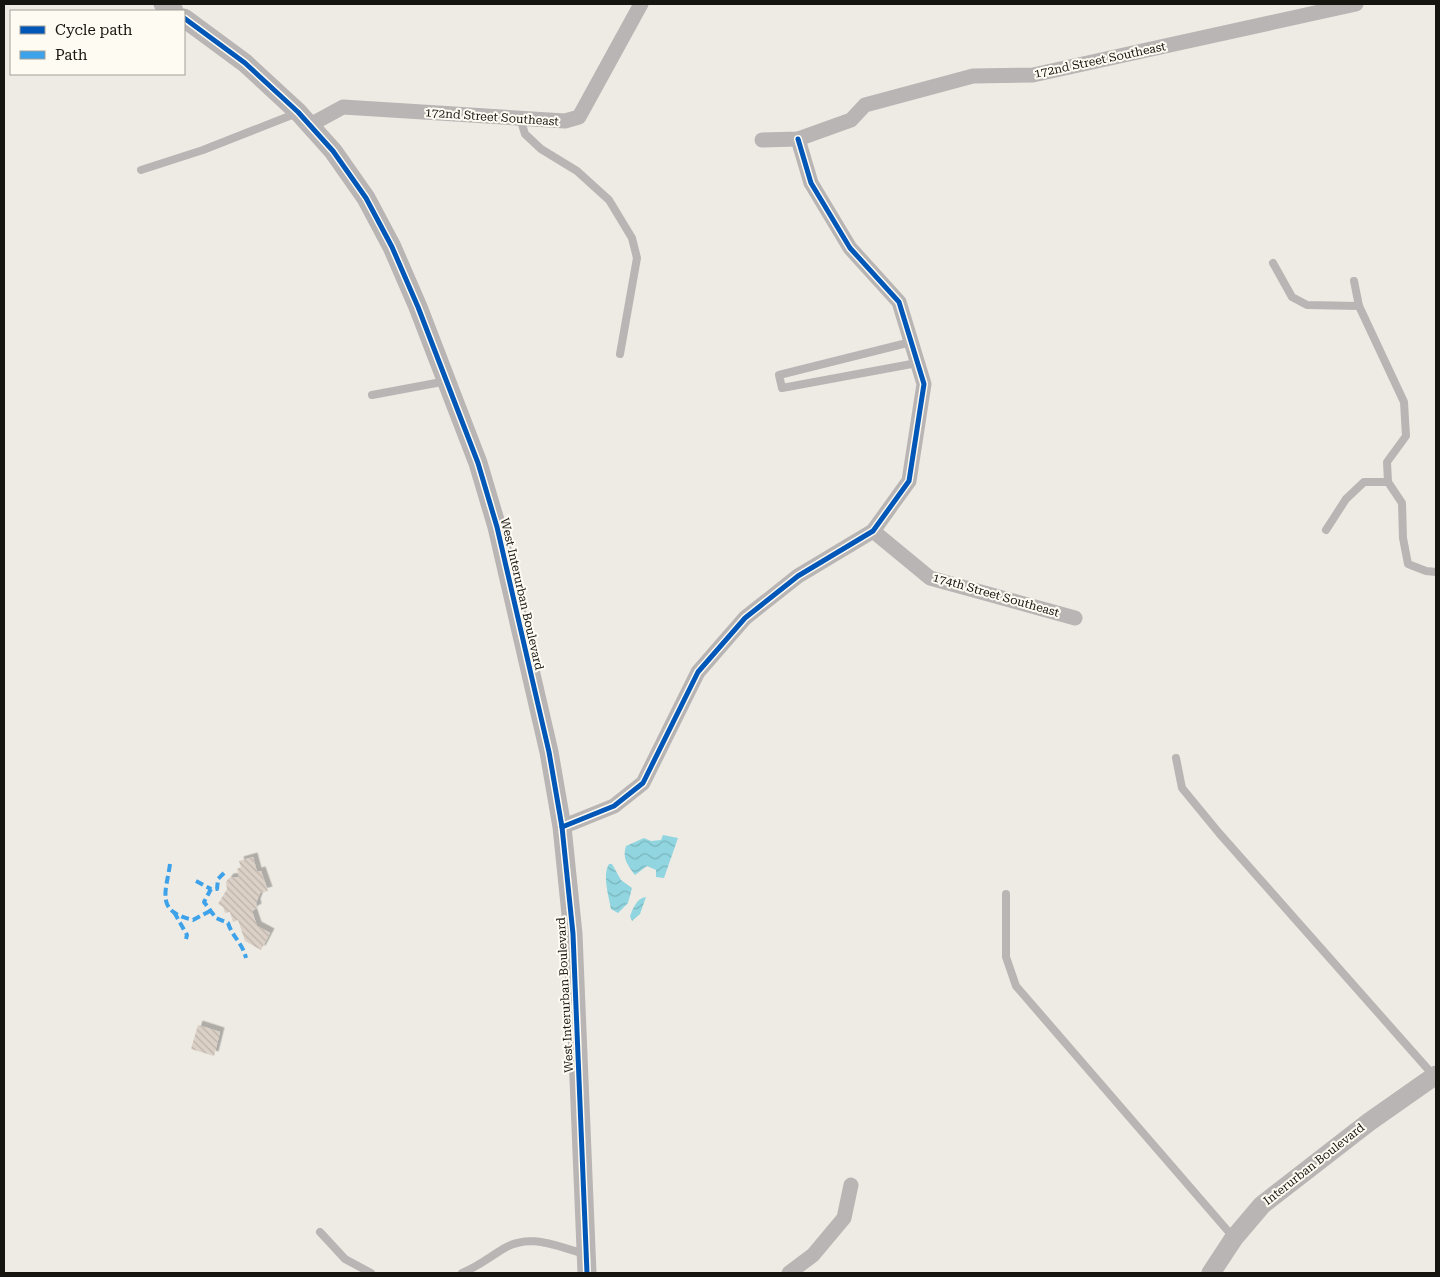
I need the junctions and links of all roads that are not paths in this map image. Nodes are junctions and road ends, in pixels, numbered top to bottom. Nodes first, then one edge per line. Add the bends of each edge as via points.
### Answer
1 (641, 4) edge
2 (1356, 4) edge
3 (185, 19) edge
4 (520, 118) junction
5 (304, 119) junction
6 (798, 139) junction
7 (762, 140) dead end
8 (141, 170) dead end
9 (1273, 263) dead end
10 (1354, 281) dead end
11 (1359, 306) junction
12 (911, 342) junction
13 (620, 354) dead end
14 (917, 363) junction
15 (447, 381) junction
16 (372, 395) dead end
17 (1388, 482) junction
18 (873, 530) junction
19 (1326, 530) dead end
20 (1436, 572) edge
21 (1075, 618) dead end
22 (1176, 758) dead end
23 (562, 827) junction
24 (1006, 894) dead end
25 (1435, 1075) edge
26 (851, 1185) dead end
27 (320, 1232) dead end
28 (1234, 1238) junction
29 (588, 1254) junction
30 (371, 1273) edge
31 (462, 1273) edge
32 (587, 1273) edge
33 (789, 1273) edge
34 (1210, 1273) edge

1 - 4 street, 172nd Street Southeast via 579,117 565,121
2 - 6 street, 172nd Street Southeast via 1033,75 973,76 865,105 851,120
3 - 5 street, West Interurban Boulevard via 245,63
4 - 5 street, 172nd Street Southeast via 343,107
4 - 13 lane via 525,134 541,149 577,171 609,200 632,238 637,258
5 - 8 lane
5 - 15 street, West Interurban Boulevard via 333,151 366,198 392,247
6 - 7 street, 172nd Street Southeast
6 - 12 street via 811,182 850,248 899,302
9 - 11 lane via 1292,297 1307,305
10 - 11 lane
11 - 17 lane via 1404,402 1406,436 1387,462
12 - 14 street
12 - 14 lane via 779,375 782,388
14 - 18 street via 924,384 909,481
15 - 16 lane
15 - 23 street, West Interurban Boulevard via 478,463 497,527 549,752
17 - 19 lane via 1364,482 1346,499
17 - 20 lane via 1402,503 1408,564
18 - 21 street, 174th Street Southeast via 930,578
18 - 23 street via 798,576 745,618 698,672 643,783 614,806
22 - 25 lane via 1182,788
23 - 29 street, West Interurban Boulevard via 572,934
24 - 28 lane via 1006,957 1016,986
25 - 28 street, Interurban Boulevard via 1262,1205
26 - 33 street via 844,1218 813,1255
27 - 30 lane via 345,1259
28 - 34 street, Interurban Boulevard
29 - 31 lane via 538,1240 520,1241 502,1249 482,1265
29 - 32 street, West Interurban Boulevard

